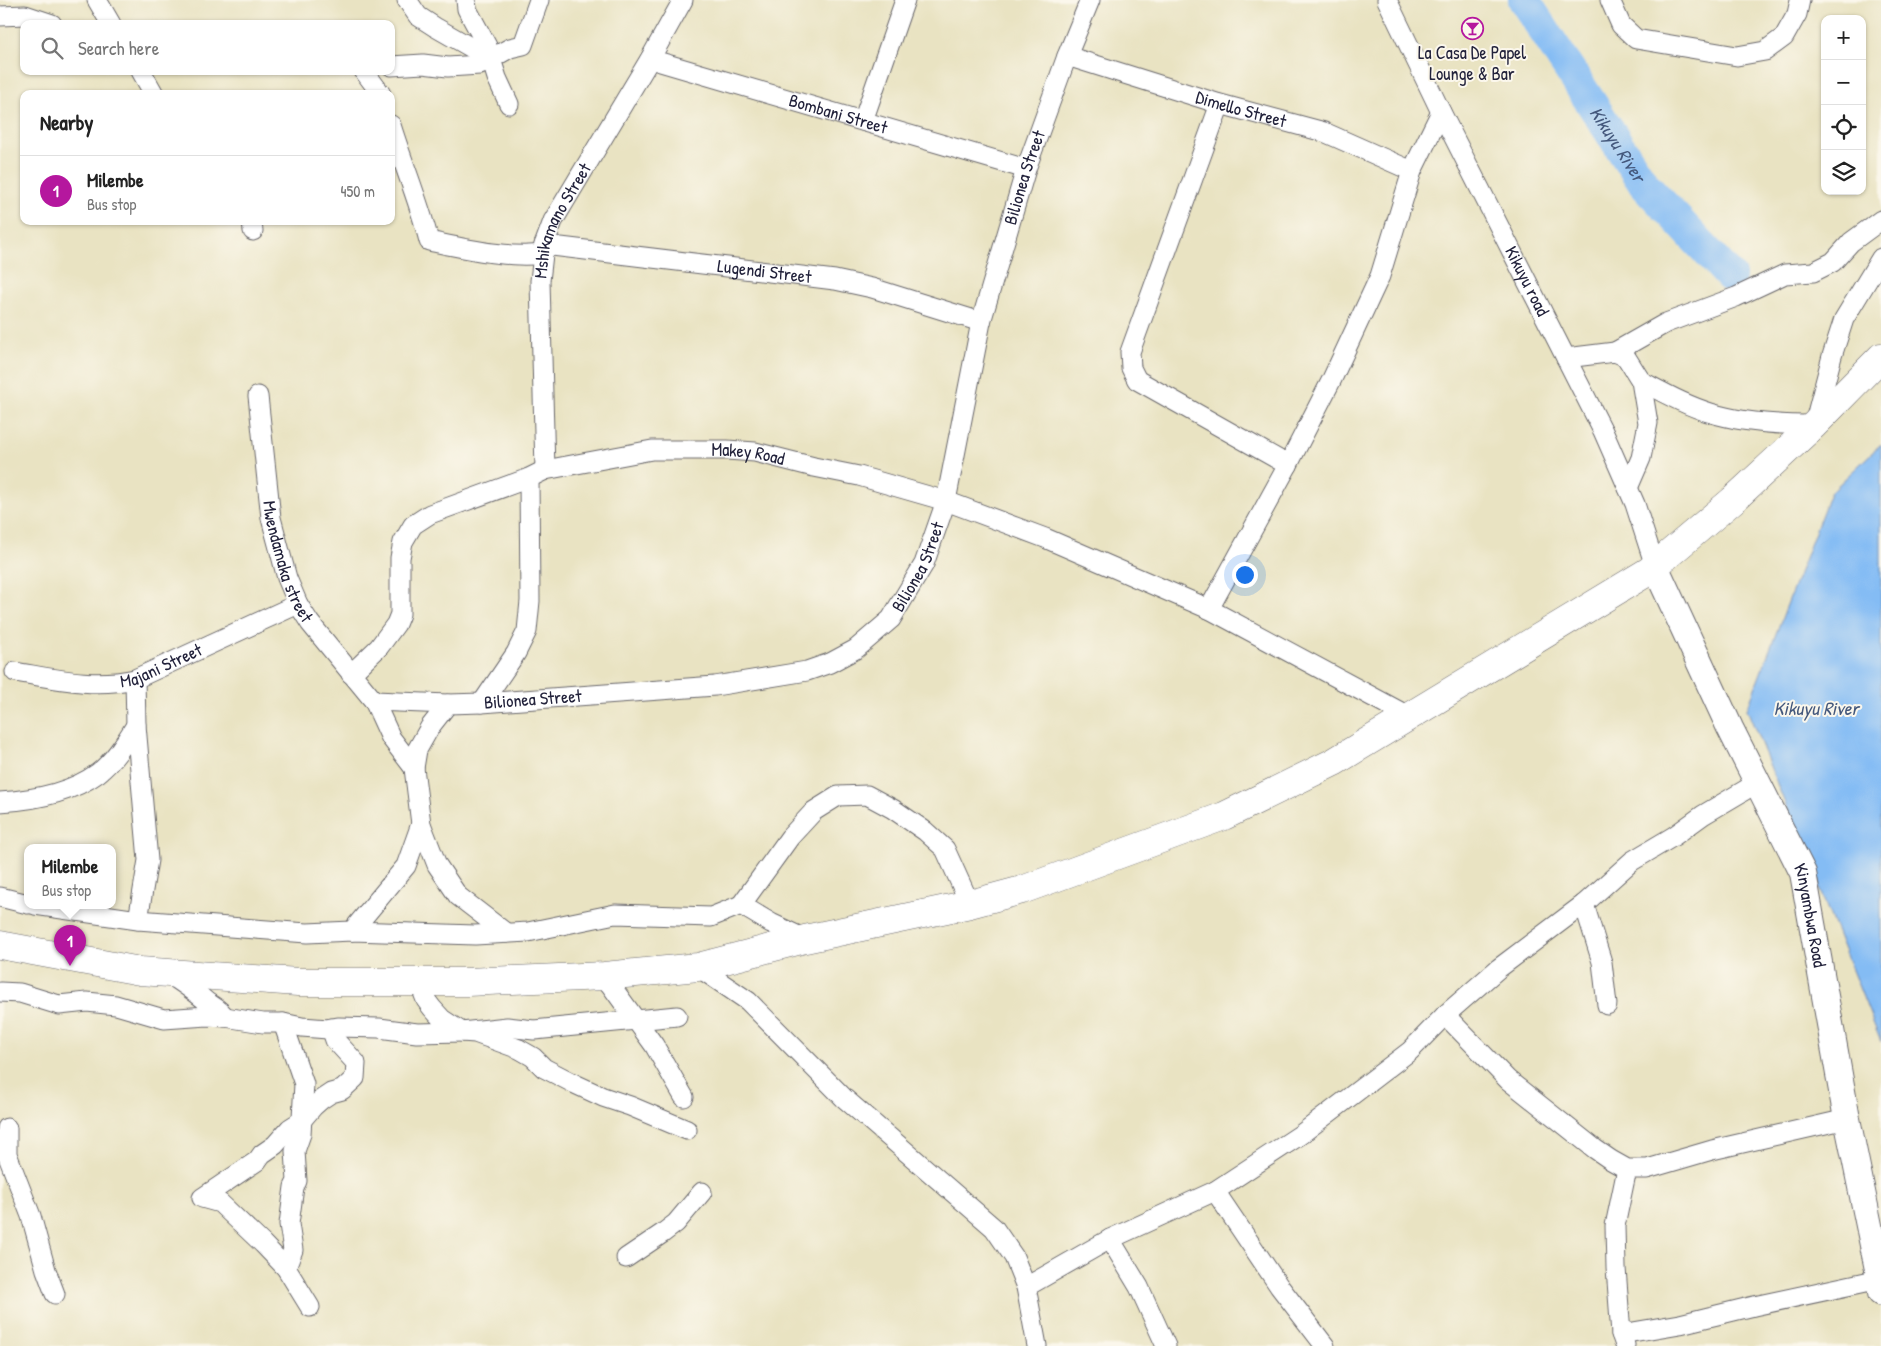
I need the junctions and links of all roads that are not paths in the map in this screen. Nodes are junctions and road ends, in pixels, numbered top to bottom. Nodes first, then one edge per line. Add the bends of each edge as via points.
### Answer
1 (97, 0) edge
2 (406, 0) edge
3 (466, 0) edge
4 (539, 0) edge
5 (683, 0) edge
6 (905, 0) edge
7 (1090, 0) edge
8 (1387, 0) edge
9 (1610, 0) edge
10 (1800, 0) edge
11 (0, 16) edge
12 (40, 20) edge
13 (109, 20) edge
14 (1067, 56) junction
15 (491, 59) junction
16 (650, 59) junction
17 (395, 66) edge
18 (143, 75) edge
19 (367, 75) edge
20 (152, 90) edge
21 (378, 90) edge
22 (509, 104) dead end
23 (1220, 104) junction
24 (1441, 112) junction
25 (863, 121) junction
26 (395, 137) edge
27 (1026, 170) junction
28 (1412, 172) junction
29 (1881, 220) edge
30 (544, 250) junction
31 (1881, 258) edge
32 (981, 322) junction
33 (1615, 352) junction
34 (1881, 356) edge
35 (1566, 358) junction
36 (1641, 381) junction
37 (258, 396) dead end
38 (1814, 425) junction
39 (1288, 465) junction
40 (537, 474) junction
41 (1628, 488) junction
42 (946, 501) junction
43 (1655, 566) junction
44 (298, 604) junction
45 (1209, 609) junction
46 (15, 672) dead end
47 (351, 674) junction
48 (136, 679) junction
49 (374, 702) junction
50 (482, 703) junction
51 (448, 704) junction
52 (1410, 717) junction
53 (136, 725) junction
54 (414, 768) junction
55 (1757, 783) junction
56 (0, 802) edge
57 (421, 824) junction
58 (0, 898) edge
59 (24, 903) edge
60 (970, 904) junction
61 (1584, 904) junction
62 (741, 905) junction
63 (62, 909) edge
64 (138, 920) junction
65 (352, 931) junction
66 (506, 933) junction
67 (805, 939) junction
68 (0, 945) edge
69 (698, 966) junction
70 (168, 973) junction
71 (604, 976) junction
72 (419, 982) junction
73 (0, 992) edge
74 (1607, 1005) dead end
75 (1445, 1015) junction
76 (677, 1016) dead end
77 (225, 1017) junction
78 (637, 1020) junction
79 (283, 1023) junction
80 (331, 1028) junction
81 (462, 1032) junction
82 (684, 1096) dead end
83 (1847, 1119) junction
84 (301, 1121) junction
85 (7, 1128) dead end
86 (687, 1130) dead end
87 (1627, 1168) junction
88 (1215, 1191) junction
89 (702, 1192) dead end
90 (1110, 1238) junction
91 (626, 1258) dead end
92 (286, 1268) junction
93 (1880, 1286) edge
94 (1026, 1287) junction
95 (55, 1294) dead end
96 (310, 1307) dead end
97 (1622, 1343) edge
98 (1037, 1346) edge
99 (1166, 1346) edge
100 (1325, 1346) edge

1 - 13 street
2 - 15 street via 418,16
3 - 15 street via 467,9
4 - 15 street via 523,45
5 - 16 street, Mshikamano Street
6 - 25 street
7 - 14 street, Bilionea Street
8 - 24 street, Kikuyu road
9 - 10 street via 1621,25 1636,39 1737,56 1765,51 1784,37 1797,14
11 - 12 street via 25,15
14 - 23 street, Dimello Street
14 - 27 street, Bilionea Street
15 - 17 street via 480,64 448,67
15 - 22 street
16 - 25 street, Bombani Street
16 - 30 street, Mshikamano Street via 553,221
18 - 20 street
19 - 21 street
23 - 28 street, Dimello Street via 1324,132
23 - 39 street via 1130,352 1131,368 1137,380
24 - 28 street
24 - 35 street, Kikuyu road
25 - 27 street, Bombani Street
26 - 30 street, Lugendi Street via 429,241 488,252 534,256
27 - 32 street, Bilionea Street
28 - 39 street via 1380,276
29 - 33 street via 1851,242 1833,262 1813,272 1785,274 1736,297 1666,323
30 - 32 street, Lugendi Street via 835,280 872,288
30 - 40 street, Mshikamano Street via 540,281
31 - 38 street via 1844,320
32 - 42 street, Bilionea Street
33 - 35 street
33 - 36 street via 1626,357
34 - 38 highway
35 - 41 street, Kikuyu road
36 - 38 street via 1711,413 1749,421
36 - 41 street via 1648,423 1641,458
37 - 44 street, Mwendamaka street via 271,518 287,578
38 - 43 highway
39 - 45 street
40 - 42 street, Makey Road via 652,450 727,450 755,452 859,476
40 - 47 street, Makey Road via 430,514 413,525 403,542 400,558 400,614 396,624 379,647
40 - 50 street, Mshikamano Street via 527,631
41 - 43 street, Kikuyu road
42 - 45 street, Makey Road via 1045,538
42 - 50 street, Bilionea Street via 924,564 891,619 856,649 830,663 808,671 715,686
43 - 52 highway
43 - 55 street, Kinyambwa Road
44 - 47 street, Mwendamaka street
44 - 48 street, Majani Street
45 - 52 street, Makey Road
46 - 48 street, Majani Street via 85,684
47 - 49 street, Mwendamaka street
48 - 53 street
49 - 51 street, Bilionea Street
49 - 54 street, Mwendamaka street via 391,738
50 - 51 street, Bilionea Street
51 - 54 street via 417,750
52 - 60 highway via 1334,762 1224,816 1022,890
53 - 56 street via 124,745 99,773 70,789 20,801
53 - 64 street via 148,860
54 - 57 street
55 - 61 street via 1632,861
55 - 83 street, Kinyambwa Road via 1803,873
57 - 65 street via 406,866
57 - 66 street via 438,865 458,896
58 - 59 street
60 - 62 street via 945,849 893,808 867,795 838,796 814,811 790,837
60 - 67 highway
61 - 74 street via 1602,962
61 - 75 street via 1499,968
62 - 66 street via 711,917 615,914 528,932
62 - 67 street
63 - 64 street
64 - 65 street via 307,933
65 - 66 street
67 - 69 highway
68 - 70 highway via 140,971
69 - 71 highway
69 - 94 street via 748,1001 844,1098 994,1228 1014,1257
70 - 72 highway via 298,982
70 - 77 street via 222,1011
71 - 72 highway
71 - 78 street
72 - 81 street via 432,1008
73 - 77 street via 20,993 59,1005 87,1002 116,1005 164,1020
75 - 87 street via 1514,1086 1603,1154
75 - 88 street via 1410,1051 1308,1129
76 - 78 street
77 - 79 street
78 - 81 street via 543,1029 507,1027
78 - 82 street
79 - 80 street
79 - 84 street via 304,1084
80 - 81 street via 379,1028 417,1034
80 - 84 street via 335,1040 356,1063 356,1078 342,1090 322,1099
81 - 86 street via 476,1033 519,1049 544,1068 575,1084
83 - 87 street via 1712,1150 1648,1169
83 - 93 street, Kinyambwa Road
84 - 92 street via 301,1134 295,1151 297,1181 289,1224 293,1250
84 - 92 street via 257,1161 202,1198 220,1204
85 - 95 street via 7,1154 31,1216
87 - 97 street via 1616,1226
88 - 90 street
88 - 100 street via 1279,1286
89 - 91 street via 676,1223
90 - 94 street
90 - 99 street via 1139,1287
92 - 96 street
93 - 97 street via 1754,1306 1680,1324
94 - 98 street

